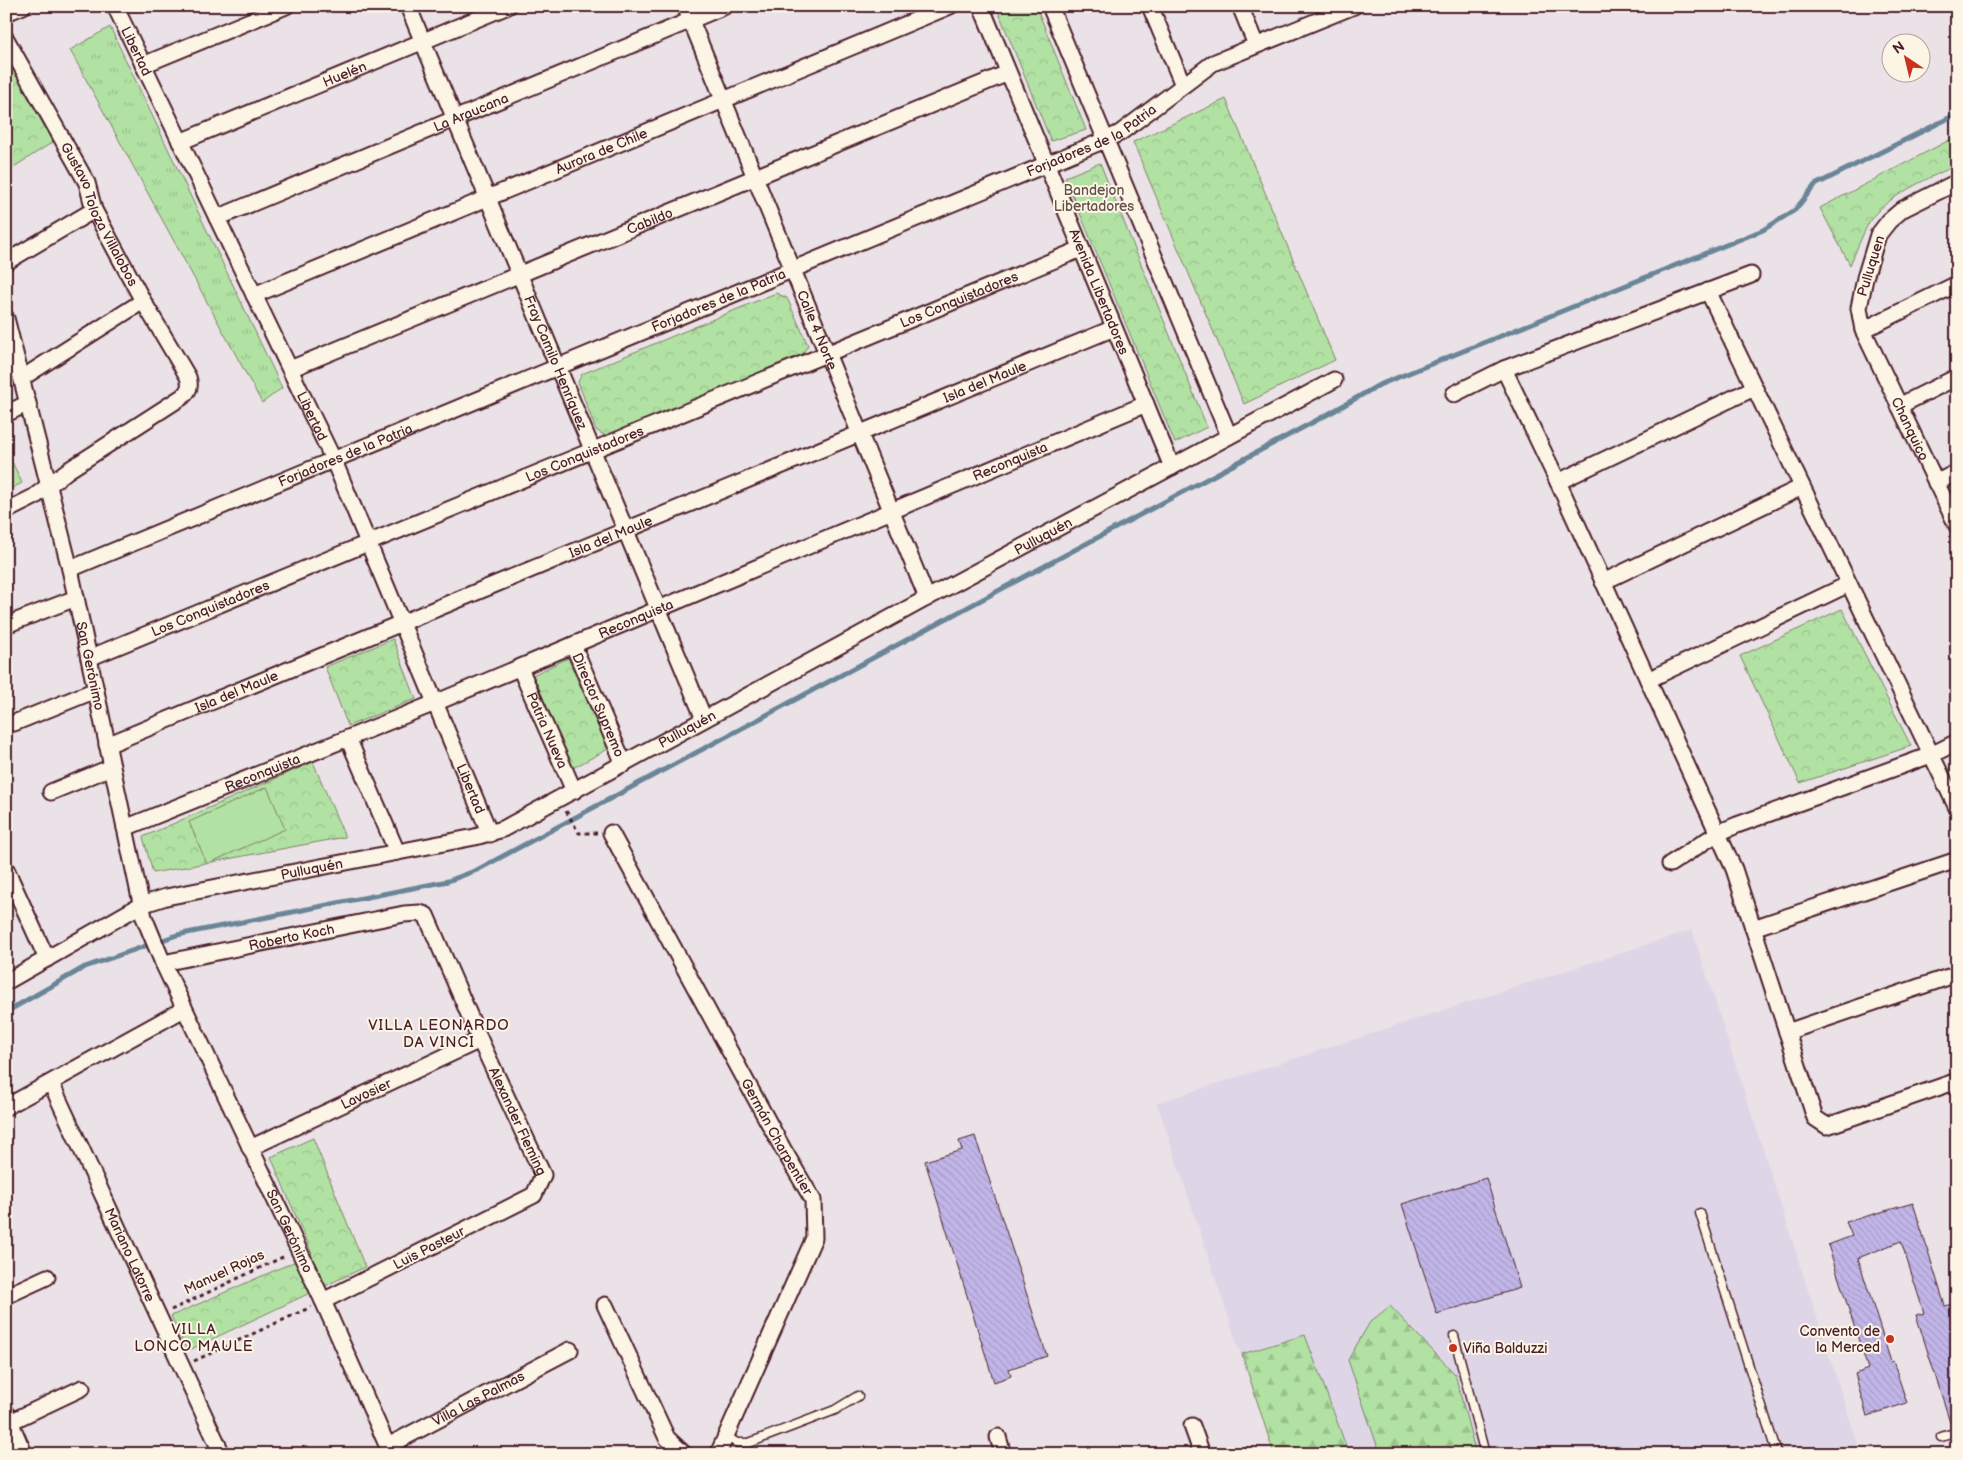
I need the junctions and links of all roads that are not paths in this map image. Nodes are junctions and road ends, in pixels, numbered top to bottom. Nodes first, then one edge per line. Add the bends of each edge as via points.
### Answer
1 (23, 6) edge
2 (115, 6) edge
3 (286, 6) edge
4 (408, 6) edge
5 (508, 6) edge
6 (685, 6) edge
7 (726, 6) edge
8 (950, 6) edge
9 (980, 6) edge
10 (1050, 6) edge
11 (1150, 6) edge
12 (1240, 6) edge
13 (1354, 6) edge
14 (1338, 9) edge
15 (6, 13) edge
16 (691, 21) junction
17 (6, 39) edge
18 (423, 42) junction
19 (1256, 46) junction
20 (143, 65) junction
21 (1008, 73) junction
22 (1183, 85) junction
23 (724, 100) junction
24 (455, 119) junction
25 (1105, 140) junction
26 (180, 142) junction
27 (1046, 164) junction
28 (755, 177) junction
29 (1957, 182) edge
30 (487, 198) junction
31 (94, 210) junction
32 (217, 218) junction
33 (1081, 249) junction
34 (6, 262) edge
35 (793, 270) junction
36 (1751, 274) dead end
37 (519, 275) junction
38 (1957, 284) edge
39 (1708, 291) junction
40 (254, 295) junction
41 (144, 302) junction
42 (6, 318) edge
43 (1114, 328) junction
44 (1863, 330) junction
45 (827, 354) junction
46 (558, 367) junction
47 (1504, 368) junction
48 (290, 370) junction
49 (1957, 377) edge
50 (22, 378) junction
51 (1334, 380) dead end
52 (1754, 388) junction
53 (1454, 394) dead end
54 (28, 403) junction
55 (1146, 404) junction
56 (1899, 406) junction
57 (6, 414) edge
58 (860, 433) junction
59 (1229, 436) junction
60 (592, 450) junction
61 (334, 461) junction
62 (1172, 467) junction
63 (1957, 472) edge
64 (1558, 482) junction
65 (1936, 483) junction
66 (49, 485) junction
67 (1802, 487) junction
68 (6, 511) edge
69 (892, 511) junction
70 (1957, 526) edge
71 (625, 530) junction
72 (368, 543) junction
73 (70, 570) junction
74 (1603, 582) junction
75 (1849, 584) junction
76 (76, 598) junction
77 (927, 598) junction
78 (658, 610) junction
79 (401, 623) junction
80 (6, 625) edge
81 (573, 645) junction
82 (89, 658) junction
83 (520, 668) junction
84 (1648, 680) junction
85 (96, 690) junction
86 (435, 704) junction
87 (704, 720) junction
88 (14, 723) dead end
89 (348, 738) junction
90 (1957, 742) edge
91 (107, 745) junction
92 (1931, 755) junction
93 (624, 764) junction
94 (112, 767) junction
95 (574, 791) junction
96 (51, 792) dead end
97 (1957, 808) edge
98 (125, 828) junction
99 (611, 833) dead end
100 (490, 834) junction
101 (1718, 834) junction
102 (397, 852) junction
103 (1957, 860) edge
104 (1670, 864) dead end
105 (6, 869) edge
106 (141, 905) junction
107 (420, 913) joint
108 (1753, 928) junction
109 (47, 959) junction
110 (162, 959) junction
111 (1957, 974) edge
112 (6, 982) edge
113 (184, 1009) junction
114 (1787, 1032) junction
115 (480, 1040) junction
116 (1957, 1080) edge
117 (51, 1083) junction
118 (6, 1107) edge
119 (250, 1148) junction
120 (534, 1195) joint
121 (1700, 1213) dead end
122 (47, 1277) dead end
123 (6, 1296) edge
124 (323, 1302) junction
125 (605, 1305) dead end
126 (1454, 1336) dead end
127 (570, 1350) dead end
128 (82, 1388) dead end
129 (858, 1396) dead end
130 (8, 1417) edge
131 (1192, 1426) dead end
132 (1957, 1432) edge
133 (726, 1436) junction
134 (1940, 1437) dead end
135 (998, 1438) dead end
136 (22, 1450) edge
137 (389, 1450) edge
138 (6, 1453) edge
139 (222, 1454) edge
140 (684, 1454) edge
141 (718, 1454) edge
142 (1003, 1454) edge
143 (1202, 1454) edge
144 (1485, 1454) edge
145 (1777, 1454) edge

1 - 15 street
2 - 20 street, Libertad
3 - 20 street
4 - 18 street, Fray Camilo Henríquez
5 - 18 street, Huelén
6 - 16 street, Calle 4 Norte
7 - 16 street, La Araucana
8 - 23 street, Aurora de Chile
9 - 21 street, Avenida Libertadores
10 - 25 street
11 - 22 street
12 - 19 street
13 - 14 street, Forjadores de la Patria
14 - 19 street, Forjadores de la Patria
16 - 23 street, Calle 4 Norte
16 - 24 street, La Araucana
17 - 31 street, Gustavo Toloza Villalobos via 87,183
18 - 24 street, Fray Camilo Henríquez
18 - 26 street, Huelén
19 - 22 street, Forjadores de la Patria via 1213,64
20 - 26 street, Libertad
21 - 27 street, Avenida Libertadores
21 - 28 street, Cabildo
22 - 25 street, Forjadores de la Patria via 1120,133
23 - 28 street, Calle 4 Norte
23 - 30 street, Aurora de Chile
24 - 30 street, Fray Camilo Henríquez
24 - 32 street, La Araucana
25 - 27 street, Forjadores de la Patria
25 - 59 street
26 - 32 street, Libertad
27 - 33 street, Avenida Libertadores
27 - 35 street, Forjadores de la Patria
28 - 35 street, Calle 4 Norte
28 - 37 street, Cabildo
29 - 44 street, Pulluquen via 1902,210 1878,235 1859,308
30 - 37 street, Fray Camilo Henríquez
30 - 40 street, Aurora de Chile
31 - 34 street
31 - 41 street, Gustavo Toloza Villalobos
32 - 40 street, Libertad
33 - 43 street, Avenida Libertadores
33 - 45 street, Los Conquistadores
35 - 45 street, Calle 4 Norte
35 - 46 street, Forjadores de la Patria
36 - 39 street
37 - 46 street, Fray Camilo Henríquez
37 - 48 street, Cabildo
38 - 44 street
39 - 47 street
39 - 52 street
40 - 48 street, Libertad
41 - 50 street
41 - 66 street, Gustavo Toloza Villalobos via 188,377 189,388 182,397
42 - 50 street, San Gerónimo
43 - 55 street, Avenida Libertadores
43 - 58 street, Isla del Maule
44 - 56 street, Chanquico
45 - 58 street, Calle 4 Norte
45 - 60 street, Los Conquistadores
46 - 60 street, Fray Camilo Henríquez
46 - 61 street, Forjadores de la Patria
47 - 53 street
47 - 64 street
48 - 61 street, Libertad
49 - 56 street
50 - 54 street, San Gerónimo
51 - 59 street, Pulluquén
52 - 64 street
52 - 67 street
54 - 57 street
54 - 66 street, San Gerónimo
55 - 62 street, Avenida Libertadores
55 - 69 street, Reconquista
56 - 65 street, Chanquico
58 - 69 street, Calle 4 Norte
58 - 71 street, Isla del Maule
59 - 62 street, Pulluquén
60 - 71 street, Fray Camilo Henríquez
60 - 72 street, Los Conquistadores
61 - 72 street, Libertad
61 - 73 street, Forjadores de la Patria
62 - 77 street, Pulluquén
63 - 65 street
64 - 74 street
65 - 70 street, Chanquico
66 - 68 street via 34,497
66 - 73 street, San Gerónimo
67 - 74 street
67 - 75 street
69 - 77 street, Calle 4 Norte
69 - 78 street, Reconquista
71 - 78 street, Fray Camilo Henríquez
71 - 79 street, Isla del Maule
72 - 79 street, Libertad
72 - 82 street, Los Conquistadores
73 - 76 street, San Gerónimo
74 - 84 street
75 - 84 street
75 - 92 street
76 - 80 street
76 - 82 street, San Gerónimo
77 - 87 street, Pulluquén
78 - 81 street, Reconquista
78 - 87 street, Fray Camilo Henríquez
79 - 86 street, Libertad
79 - 91 street, Isla del Maule
81 - 83 street, Reconquista
81 - 93 street, Director Supremo
82 - 85 street, San Gerónimo
83 - 86 street, Reconquista
83 - 95 street, Patria Nueva
84 - 101 street
85 - 88 street
85 - 91 street, San Gerónimo
86 - 89 street, Reconquista
86 - 100 street, Libertad
87 - 93 street, Pulluquén
89 - 98 street, Reconquista
89 - 102 street
90 - 92 street
91 - 94 street, San Gerónimo
92 - 97 street
92 - 101 street
93 - 95 street, Pulluquén
94 - 96 street
94 - 98 street, San Gerónimo
95 - 100 street, Pulluquén
98 - 106 street, San Gerónimo
99 - 133 street, Germán Charpentier via 813,1200 814,1238
100 - 102 street, Pulluquén
101 - 104 street
101 - 108 street via 1734,869
102 - 106 street, Pulluquén via 166,897
103 - 108 street
105 - 109 street
106 - 109 street, Pulluquén
106 - 110 street, San Gerónimo
107 - 110 street, Roberto Koch
107 - 115 street, Alexander Fleming via 426,915
108 - 114 street
109 - 112 street, Pulluquén
110 - 113 street, San Gerónimo
111 - 114 street
113 - 117 street
113 - 119 street, San Gerónimo
114 - 116 street via 1815,1118 1827,1126
115 - 119 street, Lavosier
115 - 120 street, Alexander Fleming via 543,1175
117 - 118 street
117 - 139 street, Mariano Latorre
119 - 124 street, San Gerónimo
120 - 124 street, Luis Pasteur
121 - 145 lane
122 - 123 street
124 - 137 street, San Gerónimo
125 - 140 street via 667,1438
126 - 144 lane
127 - 137 street, Villa Las Palmas
128 - 130 street
129 - 133 lane via 835,1410 749,1443 737,1443
130 - 136 street
131 - 143 street
132 - 134 lane
133 - 141 street, Germán Charpentier
135 - 142 street
136 - 138 street

